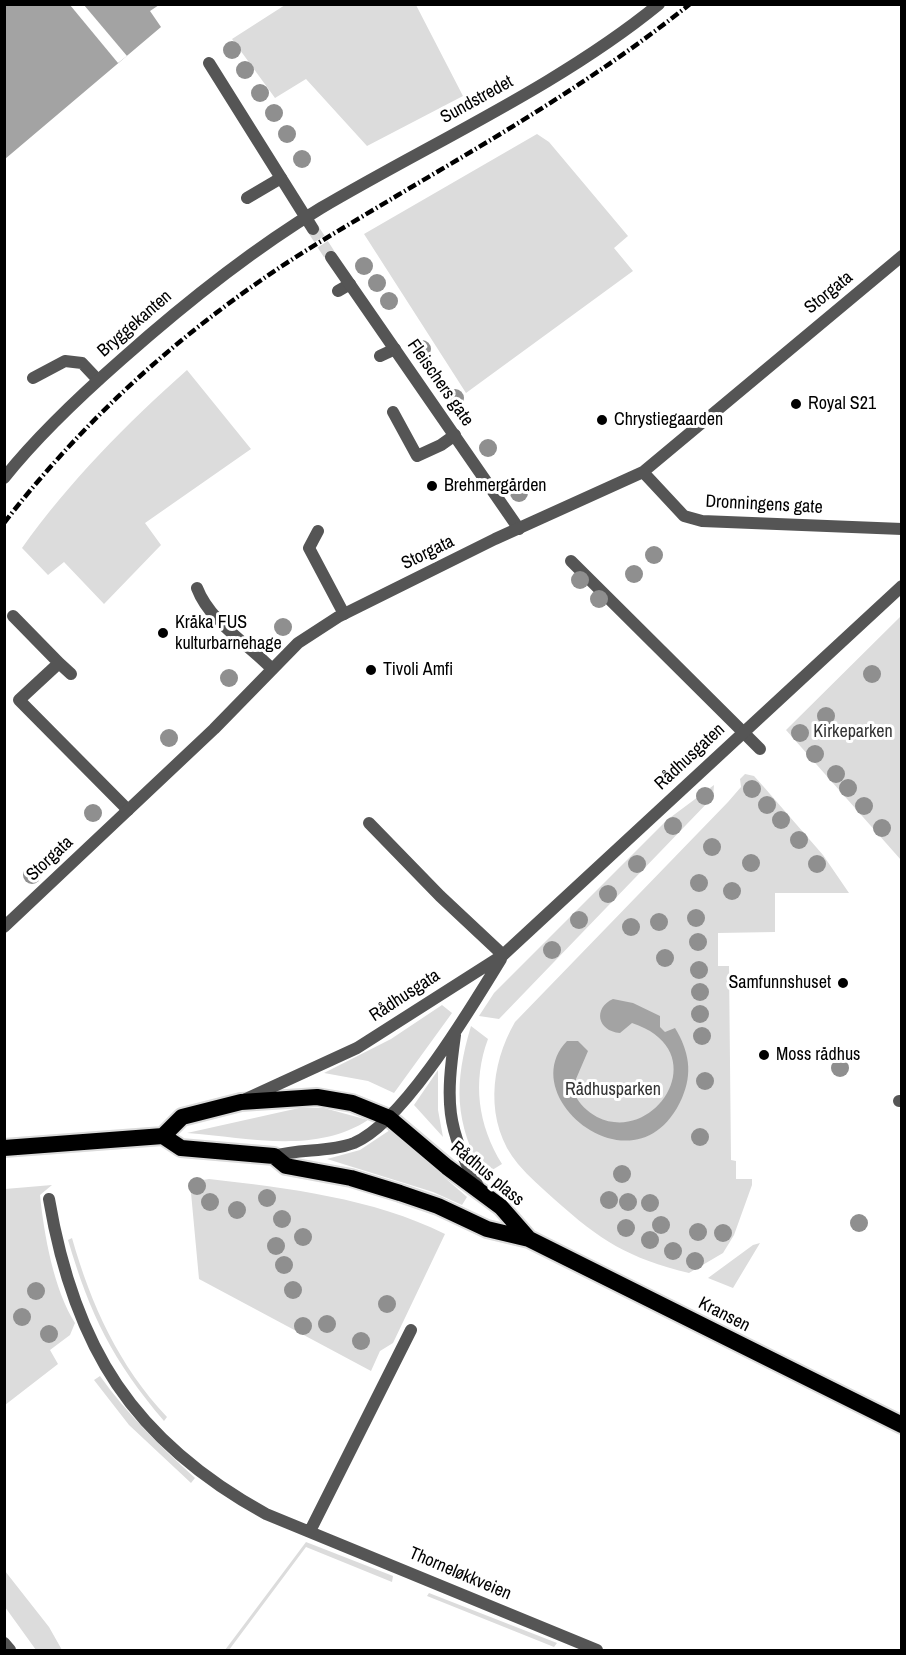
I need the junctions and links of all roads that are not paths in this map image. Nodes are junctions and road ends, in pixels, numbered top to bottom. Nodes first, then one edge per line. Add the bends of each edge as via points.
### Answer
1 (659, 4) edge
2 (210, 63) dead end
3 (281, 178) junction
4 (247, 198) dead end
5 (306, 218) junction
6 (313, 230) tunnel mouth
7 (902, 256) edge
8 (331, 257) tunnel mouth
9 (350, 284) junction
10 (338, 291) dead end
11 (395, 349) junction
12 (380, 356) dead end
13 (33, 378) dead end
14 (98, 380) junction
15 (393, 412) dead end
16 (454, 435) junction
17 (643, 472) junction
18 (4, 478) edge
19 (519, 529) junction
20 (902, 529) edge
21 (318, 531) dead end
22 (571, 561) dead end
23 (902, 586) edge
24 (197, 588) dead end
25 (344, 614) junction
26 (13, 616) dead end
27 (59, 663) junction
28 (273, 669) junction
29 (71, 674) dead end
30 (743, 732) junction
31 (760, 748) dead end
32 (128, 810) junction
33 (369, 823) dead end
34 (4, 927) edge
35 (503, 955) junction
36 (455, 1034) junction
37 (241, 1102) junction
38 (389, 1118) junction
39 (163, 1136) junction
40 (4, 1148) edge
41 (274, 1156) junction
42 (482, 1194) junction
43 (49, 1199) dead end
44 (530, 1239) junction
45 (411, 1330) dead end
46 (902, 1425) edge
47 (310, 1531) junction
48 (4, 1642) edge
49 (10, 1650) edge
50 (597, 1650) edge

1 - 5 street, Sundstredet via 639,21 520,97
2 - 3 street
3 - 4 street
3 - 5 street
5 - 6 street
5 - 14 street, Bryggekanten via 267,242 169,317
7 - 17 street, Storgata
8 - 9 street, Fleischers gate
9 - 10 street
9 - 11 street, Fleischers gate
11 - 12 street
11 - 16 street, Fleischers gate
13 - 14 street via 65,361 82,363
14 - 18 street, Bryggekanten
15 - 16 street via 417,456
16 - 19 street, Fleischers gate
17 - 19 street, Storgata
17 - 20 street, Dronningens gate via 684,516 702,521
19 - 25 street, Storgata
21 - 25 street via 309,548
22 - 30 street
23 - 30 street, Rådhusgaten
24 - 28 street via 202,601 228,630
25 - 28 street, Storgata via 298,643
26 - 27 street
27 - 29 street
27 - 32 street via 19,700
28 - 32 street, Storgata
30 - 31 street
30 - 35 street, Rådhusgaten
32 - 34 street, Storgata
33 - 35 street
35 - 36 street
35 - 37 street, Rådhusgata via 357,1048
36 - 38 street
36 - 42 street via 448,1076 451,1122 464,1161
37 - 38 highway, Rådhus plass via 336,1099
37 - 39 highway, Rådhus plass via 182,1117
38 - 41 street via 354,1143
38 - 42 highway, Rådhus plass
39 - 40 highway
39 - 41 highway, Rådhus plass via 180,1148
41 - 44 highway, Rådhus plass via 286,1166 351,1178 438,1206 487,1229
42 - 44 highway, Rådhus plass via 501,1207
43 - 47 street, Thorneløkkveien via 72,1293 98,1356 121,1393 150,1427 227,1492 266,1514
44 - 46 highway, Kransen
45 - 47 street
47 - 50 street, Thorneløkkveien
48 - 49 street

